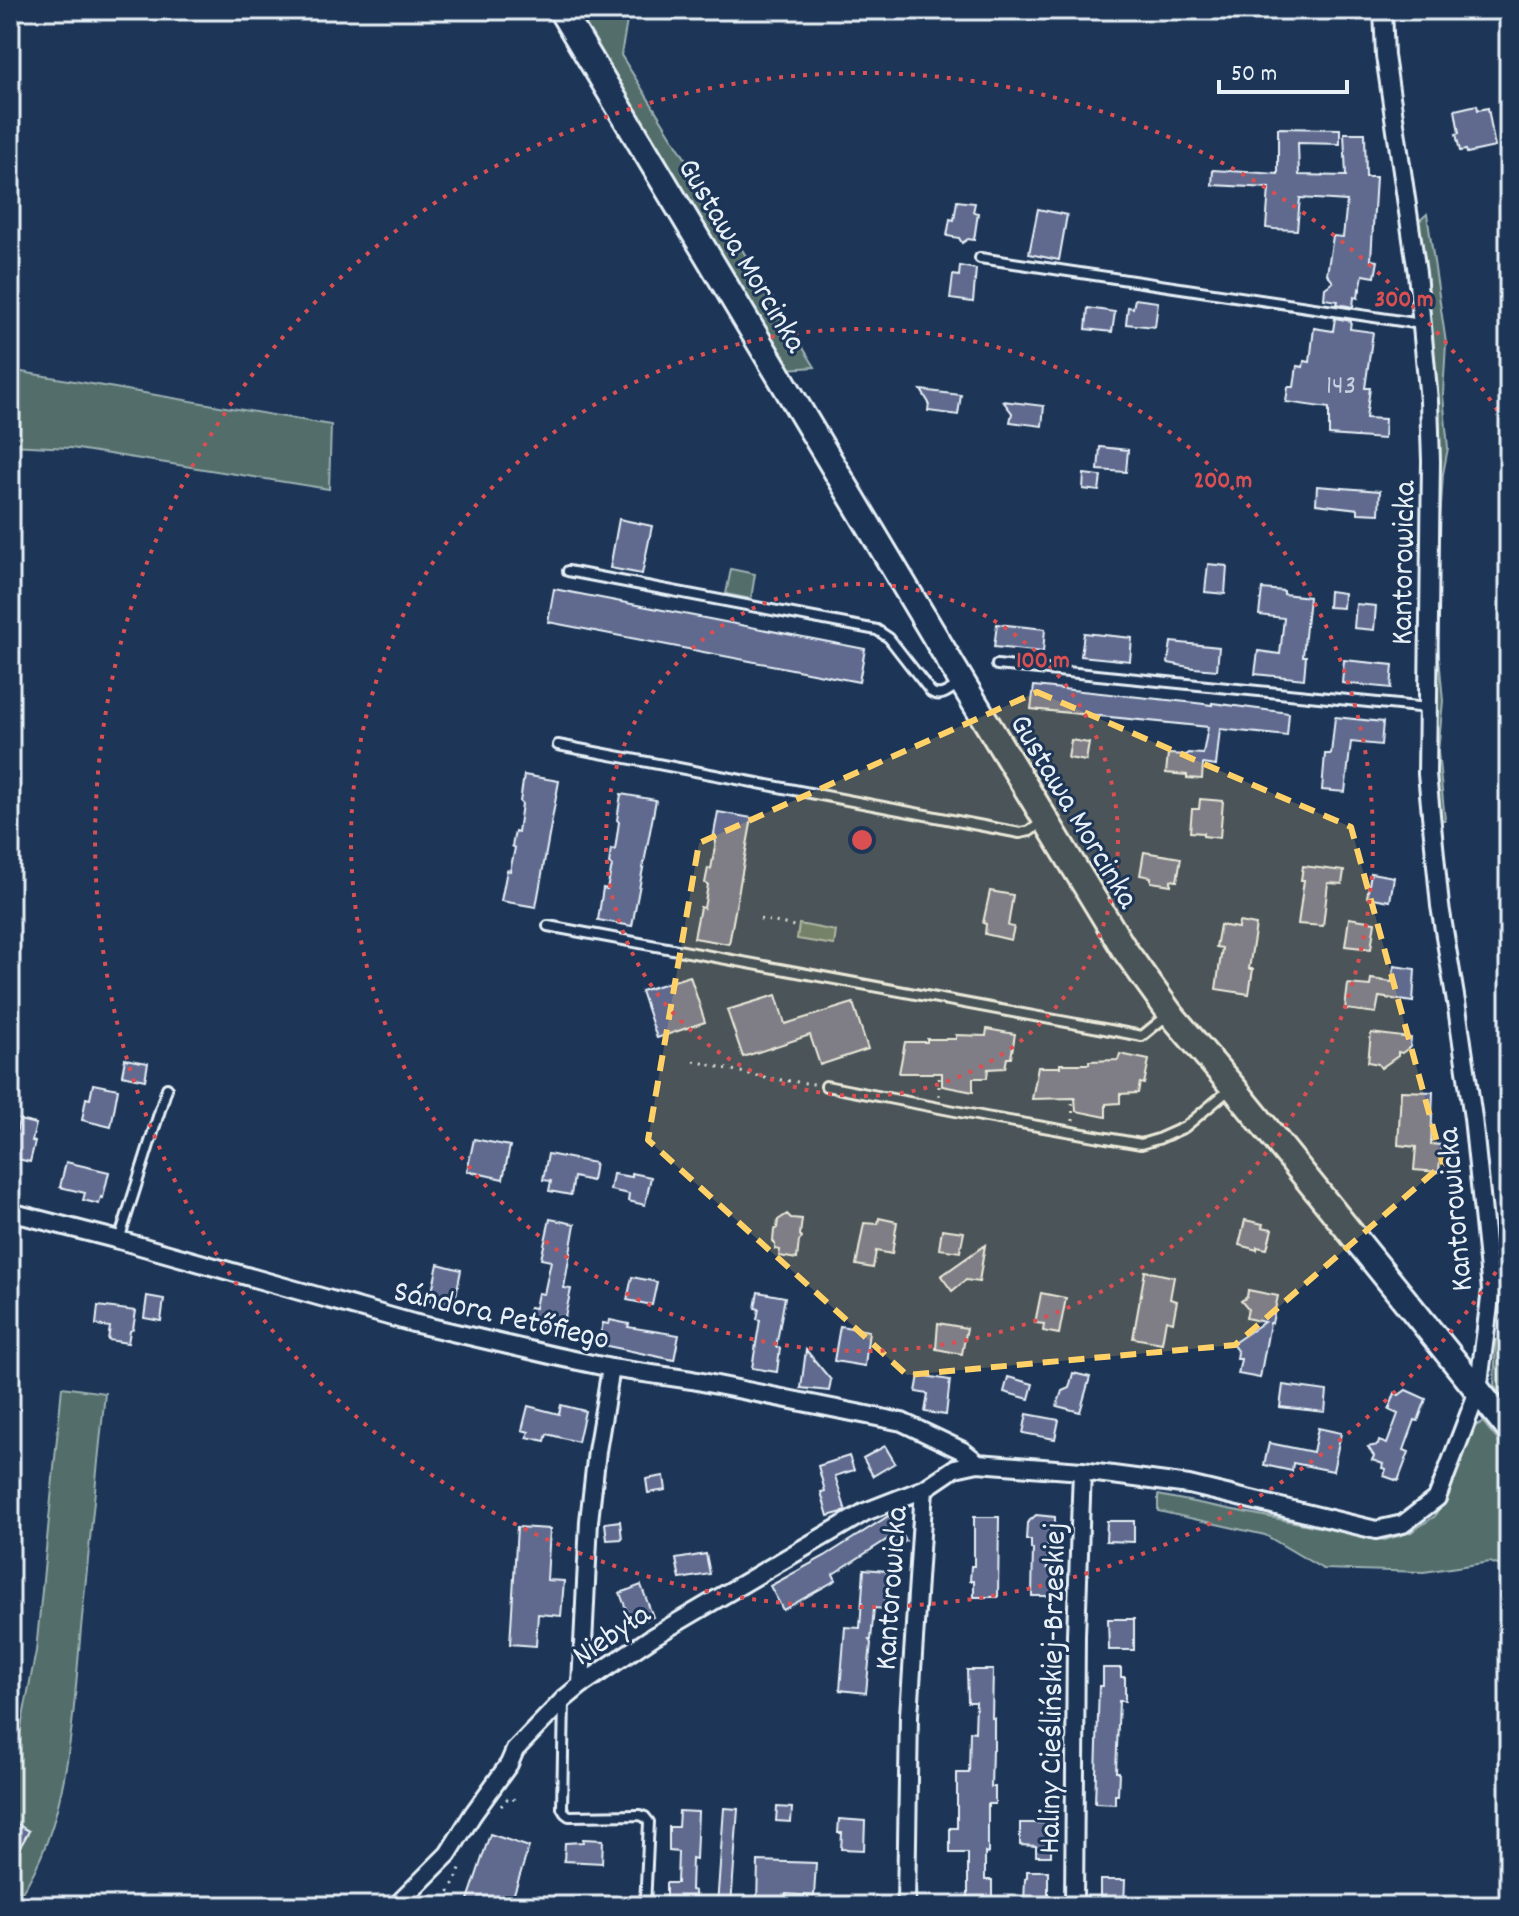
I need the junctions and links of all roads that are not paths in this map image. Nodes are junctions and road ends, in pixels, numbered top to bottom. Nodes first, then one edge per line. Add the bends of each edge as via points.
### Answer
1 (561, 10) edge
2 (1383, 10) edge
3 (980, 258) dead end
4 (1422, 324) junction
5 (568, 571) dead end
6 (997, 665) dead end
7 (962, 682) junction
8 (1428, 708) junction
9 (558, 745) dead end
10 (1044, 820) junction
11 (548, 926) dead end
12 (1170, 1013) junction
13 (826, 1086) road end
14 (1233, 1087) junction
15 (167, 1088) dead end
16 (10, 1212) edge
17 (119, 1240) junction
18 (611, 1368) junction
19 (1478, 1391) junction
20 (1509, 1429) edge
21 (978, 1463) junction
22 (1082, 1471) junction
23 (924, 1489) junction
24 (581, 1685) junction
25 (564, 1699) junction
26 (396, 1906) edge
27 (645, 1906) edge
28 (906, 1906) edge
29 (1074, 1906) edge

1 - 7 street, Gustawa Morcinka
2 - 4 street, Kantorowicka
3 - 4 lane
4 - 8 street, Kantorowicka via 1431,461
5 - 7 lane via 877,630 936,696
6 - 8 lane
7 - 10 street, Gustawa Morcinka
8 - 19 street, Kantorowicka via 1427,774 1440,906 1473,1118 1491,1290
9 - 10 lane via 1020,833
10 - 12 street, Gustawa Morcinka
11 - 12 lane via 1142,1036
12 - 14 street, Gustawa Morcinka
13 - 14 lane via 1141,1144 1185,1127
14 - 19 street, Gustawa Morcinka
15 - 17 lane
16 - 17 street, Sándora Petőfiego
17 - 18 street, Sándora Petőfiego via 413,1323
18 - 21 street, Sándora Petőfiego via 902,1422
18 - 24 street via 589,1521
19 - 20 street, Gustawa Morcinka
19 - 22 street, Kantorowicka via 1437,1498 1403,1524 1376,1530 1189,1485
21 - 22 street, Kantorowicka
21 - 23 street, Kantorowicka via 955,1468
22 - 29 street, Haliny Cieślińskiej-Brzeskiej
23 - 24 street, Niebyła via 865,1512
23 - 28 street, Kantorowicka via 909,1715
24 - 25 street, Niebyła
25 - 26 street, Niebyła via 515,1750 448,1854
25 - 27 lane via 562,1808 569,1816 645,1817

